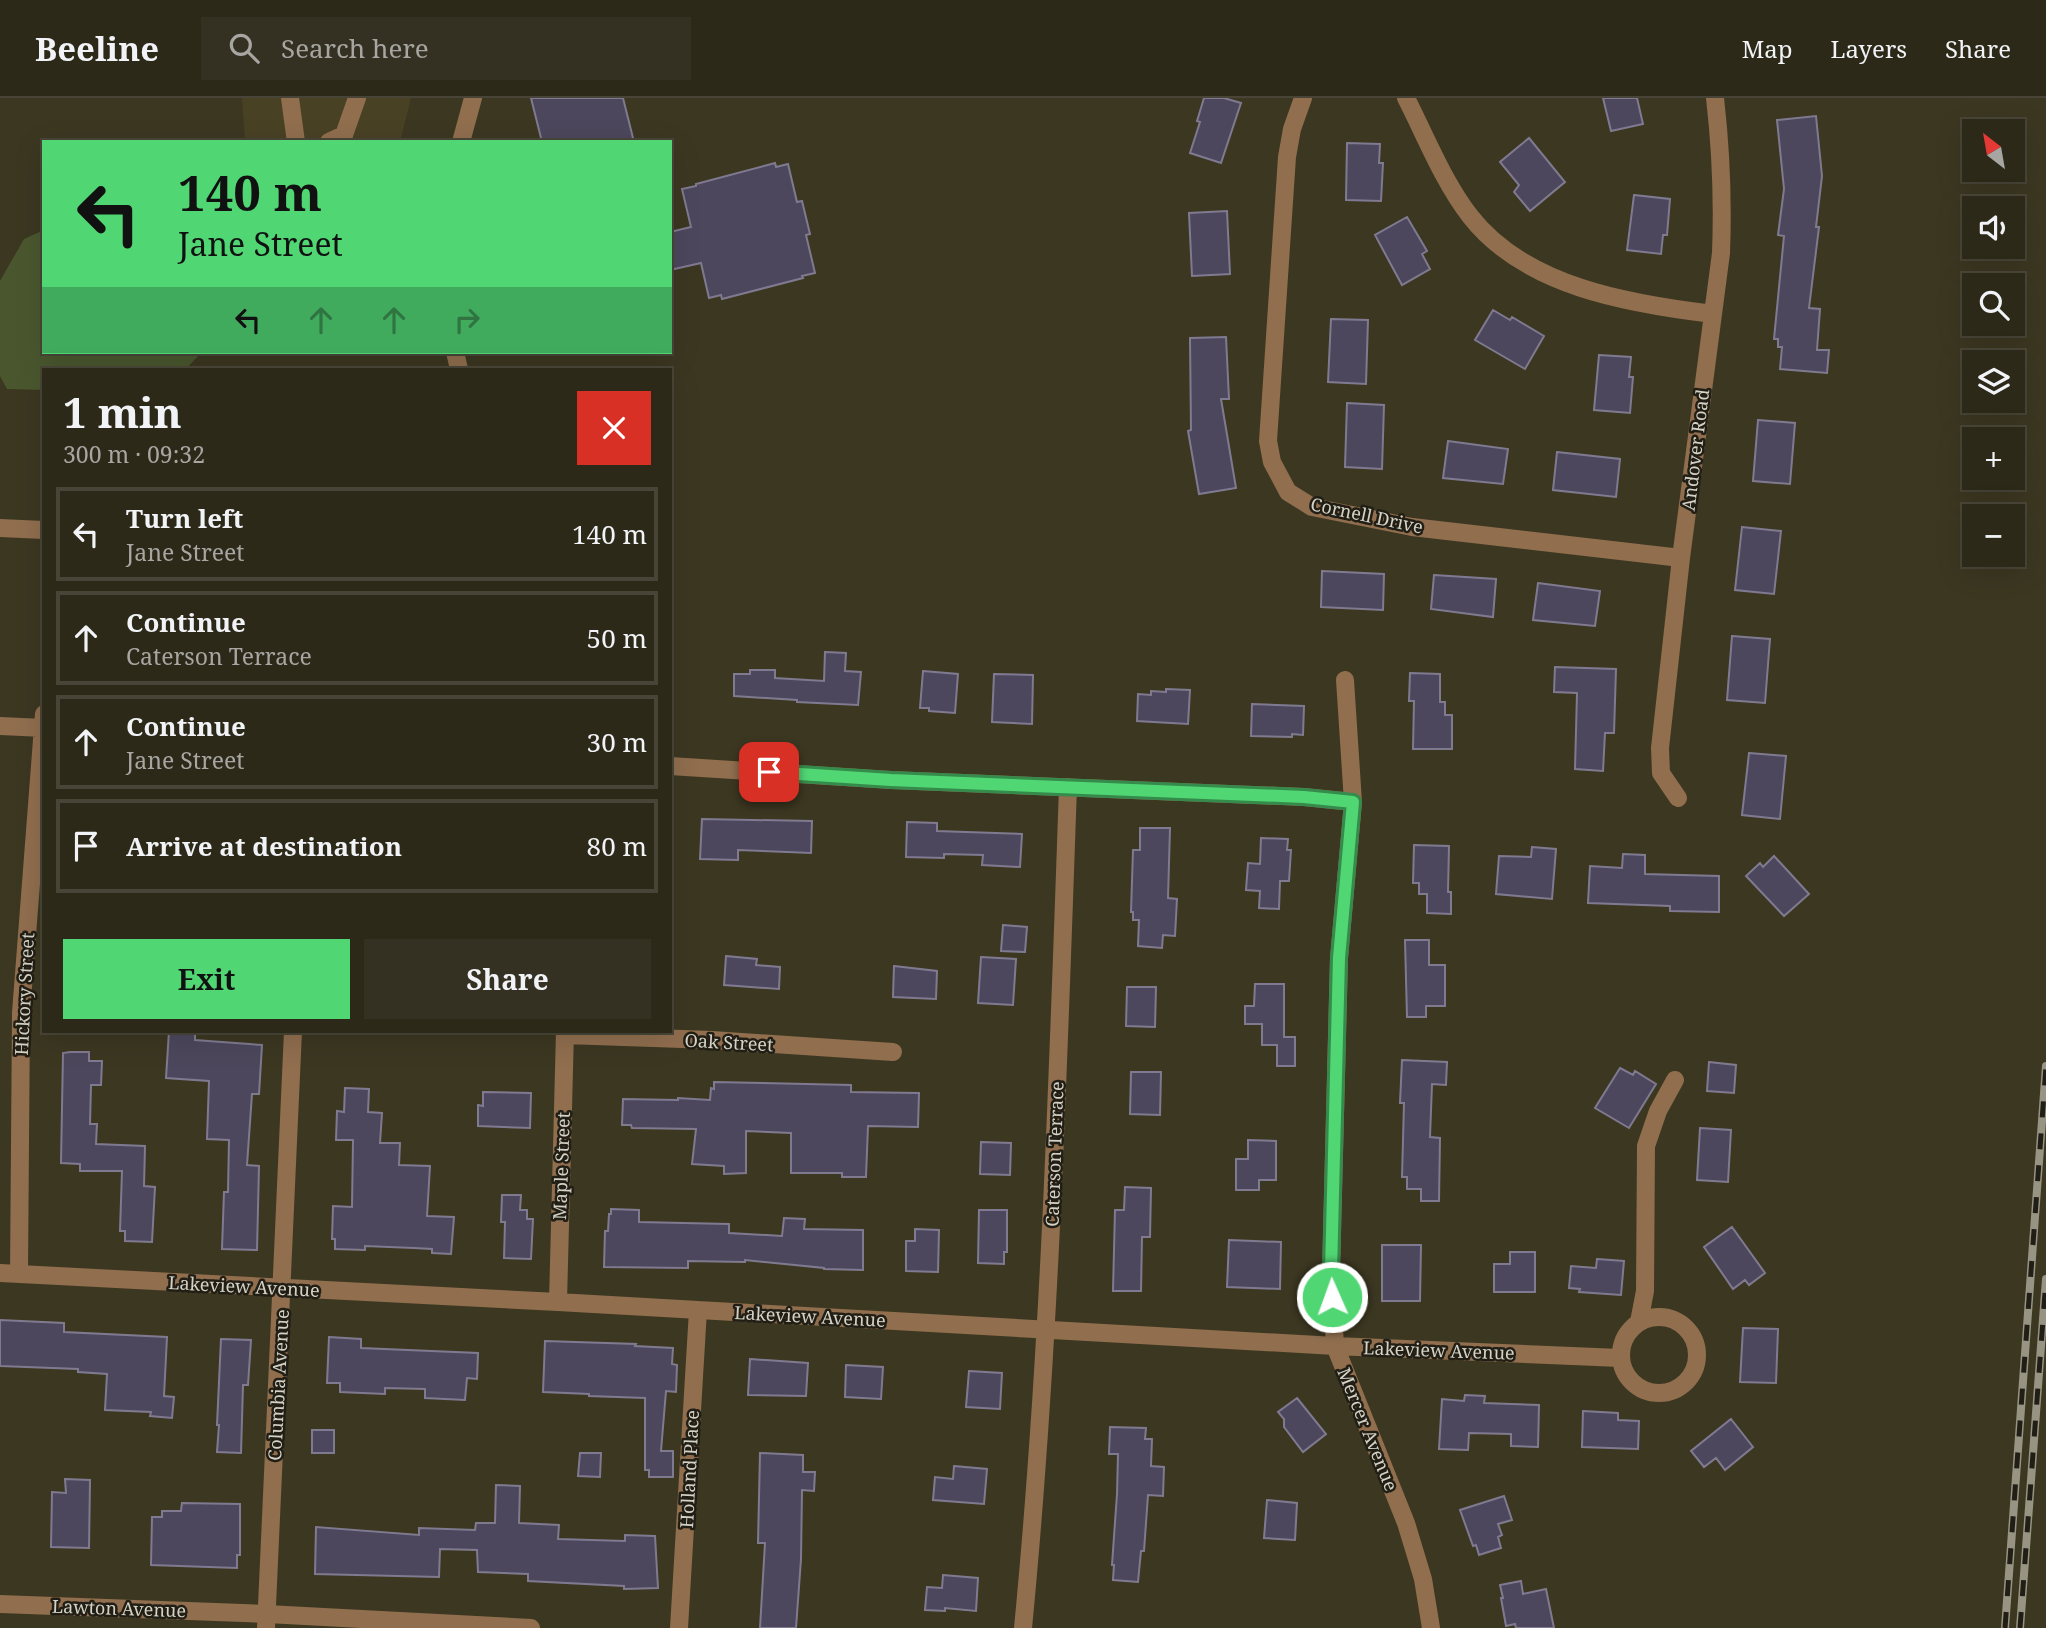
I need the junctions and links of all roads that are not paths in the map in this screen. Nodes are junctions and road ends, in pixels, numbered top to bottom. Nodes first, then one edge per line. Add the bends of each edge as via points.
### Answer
1 (290, 98) edge
2 (357, 98) edge
3 (473, 98) edge
4 (1303, 98) edge
5 (1406, 98) edge
6 (1715, 98) edge
7 (467, 120) junction
8 (296, 140) edge
9 (333, 140) edge
10 (462, 140) edge
11 (477, 140) edge
12 (1713, 314) junction
13 (0, 527) edge
14 (42, 530) edge
15 (1681, 558) junction
16 (1345, 680) dead end
17 (42, 723) edge
18 (0, 726) edge
19 (42, 736) edge
20 (672, 766) edge
21 (1068, 787) junction
22 (1678, 797) dead end
23 (1353, 802) junction
24 (293, 1033) edge
25 (565, 1033) edge
26 (893, 1052) dead end
27 (1675, 1080) dead end
28 (0, 1273) edge
29 (19, 1274) junction
30 (282, 1289) junction
31 (558, 1302) junction
32 (698, 1310) junction
33 (1639, 1322) junction
34 (1046, 1329) junction
35 (1335, 1346) junction
36 (1620, 1358) junction
37 (0, 1604) edge
38 (267, 1621) edge
39 (531, 1628) edge
40 (679, 1628) edge
41 (1023, 1628) edge
42 (1431, 1628) edge

1 - 8 street
2 - 9 street via 344,135
3 - 7 street
4 - 15 street, Cornell Drive via 1287,158 1268,441 1272,462 1288,492 1312,507 1412,527
5 - 12 street via 1469,215 1517,258 1595,292
6 - 12 street, Andover Road via 1723,213
7 - 10 street
7 - 11 street
12 - 15 street, Andover Road
13 - 14 street
15 - 22 street, Andover Road via 1660,748 1661,773
16 - 23 street, Mercer Avenue
17 - 18 street
19 - 29 street, Hickory Street via 20,1013
20 - 21 street
21 - 23 street
21 - 34 street, Caterson Terrace
23 - 35 street, Mercer Avenue via 1339,958 1331,1272
24 - 30 street, Columbia Avenue
25 - 26 street, Oak Street
25 - 31 street, Maple Street
27 - 33 street via 1646,1146 1644,1291
28 - 29 street, Lakeview Avenue
29 - 30 street, Lakeview Avenue
30 - 31 street, Lakeview Avenue
30 - 38 street, Columbia Avenue
31 - 32 street, Lakeview Avenue
32 - 34 street, Lakeview Avenue
32 - 40 street, Holland Place
33 - 36 street via 1629,1331
33 - 36 street via 1662,1317 1686,1328 1696,1349 1692,1374 1678,1389 1656,1394 1633,1384
34 - 35 street, Lakeview Avenue
34 - 41 street, Caterson Terrace
35 - 36 street, Lakeview Avenue
35 - 42 street, Mercer Avenue via 1406,1523 1423,1579
37 - 38 street, Lawton Avenue
38 - 39 street, Lawton Avenue

